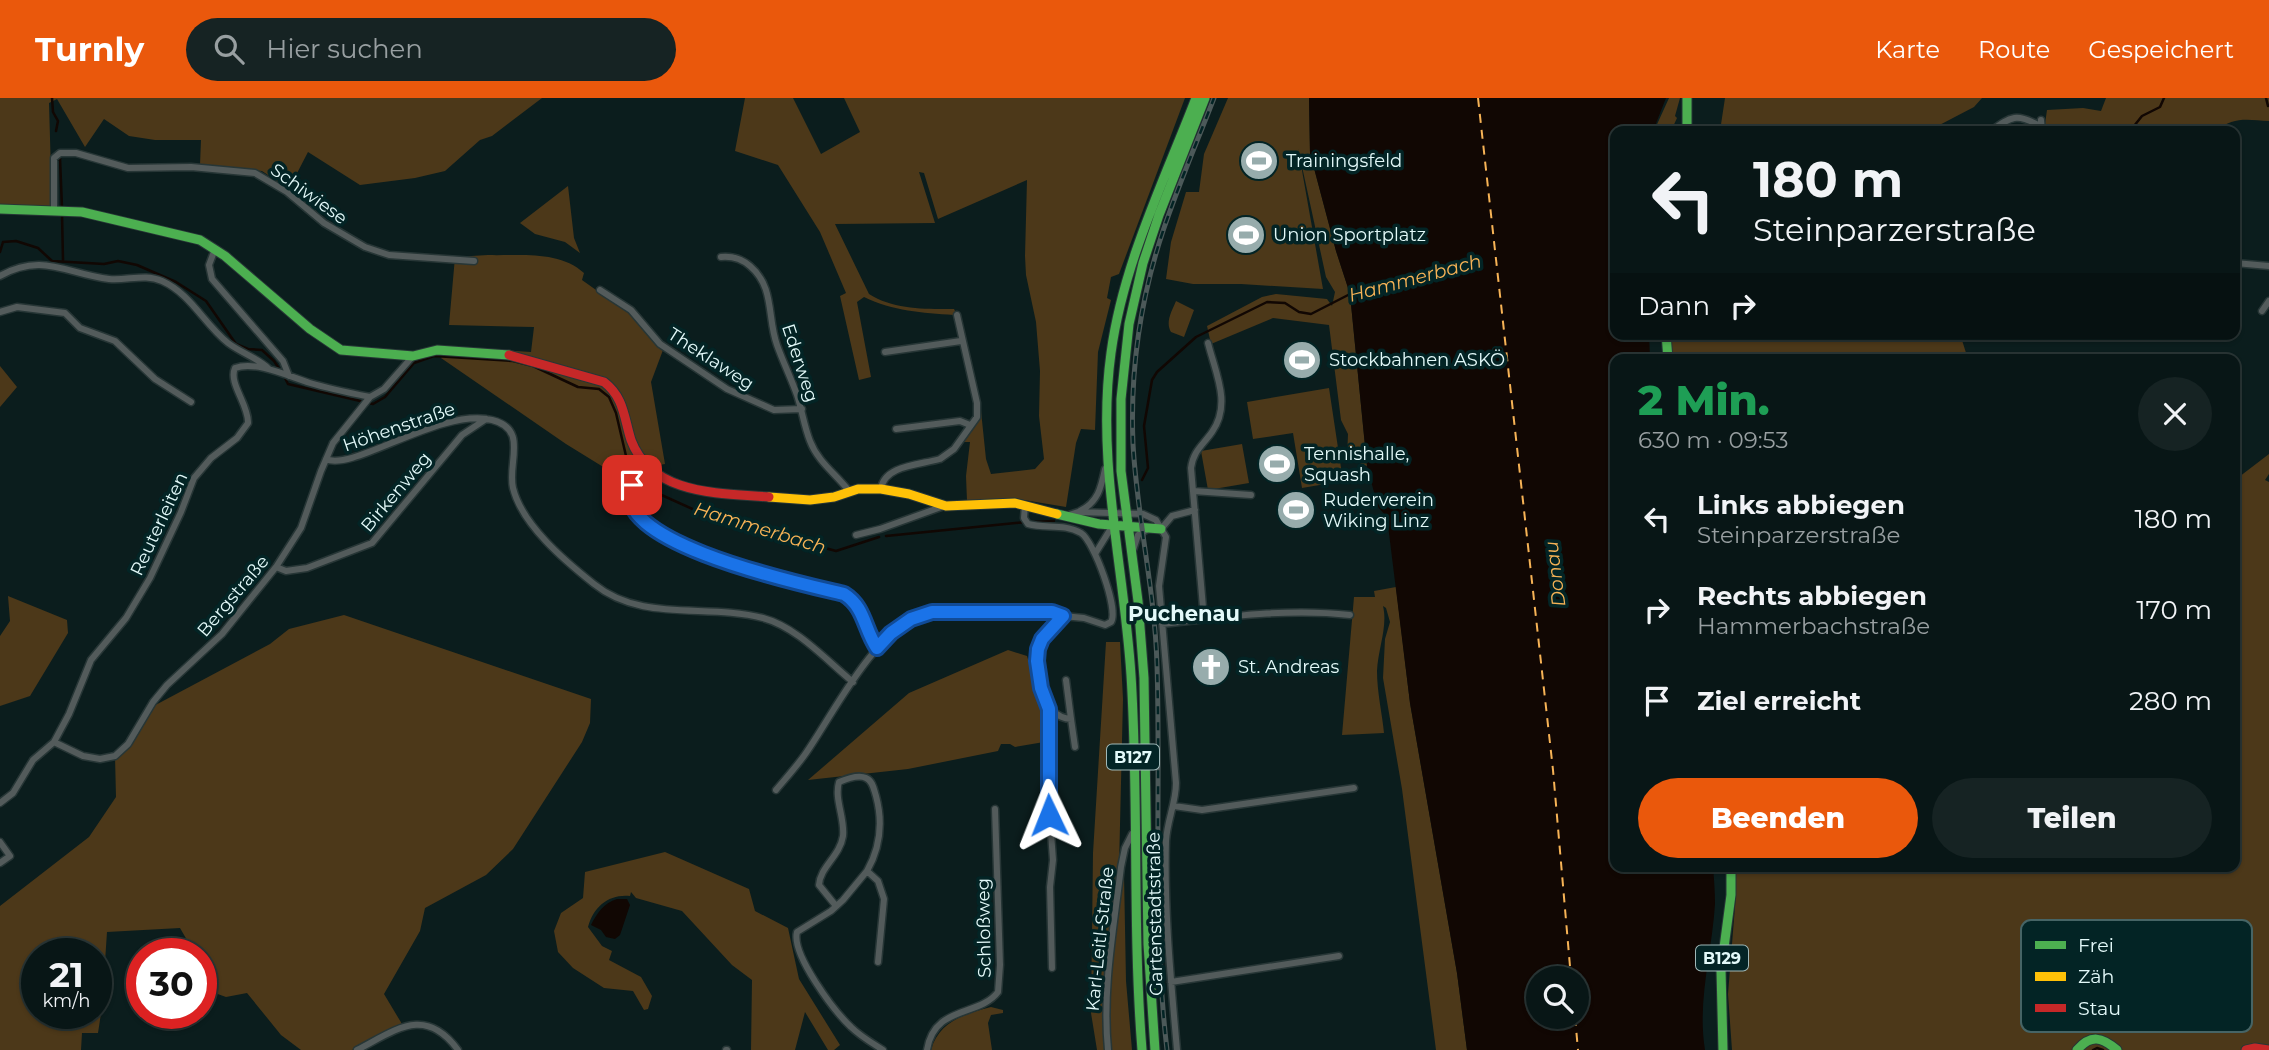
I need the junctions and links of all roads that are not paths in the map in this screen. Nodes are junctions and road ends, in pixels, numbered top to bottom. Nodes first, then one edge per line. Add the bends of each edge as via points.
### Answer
1 (1196, 98) edge
2 (1205, 98) edge
3 (1687, 98) edge
4 (1687, 126) edge
5 (1997, 126) edge
6 (2041, 126) edge
7 (0, 209) edge
8 (60, 210) junction
9 (215, 248) junction
10 (720, 257) dead end
11 (474, 261) dead end
12 (2240, 263) edge
13 (2269, 266) edge
14 (0, 276) edge
15 (600, 290) dead end
16 (2269, 301) edge
17 (2262, 311) dead end
18 (0, 312) edge
19 (957, 315) dead end
20 (961, 341) junction
21 (1208, 343) dead end
22 (885, 352) dead end
23 (414, 356) junction
24 (269, 369) junction
25 (284, 374) junction
26 (368, 400) junction
27 (191, 402) dead end
28 (802, 409) junction
29 (486, 419) junction
30 (970, 425) junction
31 (896, 429) dead end
32 (326, 459) junction
33 (1106, 460) junction
34 (643, 468) junction
35 (881, 489) junction
36 (849, 491) junction
37 (1193, 491) junction
38 (1251, 495) dead end
39 (1025, 505) junction
40 (946, 506) junction
41 (1195, 510) junction
42 (1111, 513) junction
43 (1074, 514) junction
44 (1125, 514) junction
45 (1113, 526) junction
46 (1127, 526) junction
47 (1151, 528) junction
48 (1161, 529) junction
49 (856, 535) dead end
50 (1094, 554) junction
51 (1132, 555) junction
52 (276, 568) junction
53 (1110, 595) junction
54 (1124, 602) junction
55 (1350, 615) dead end
56 (1063, 616) junction
57 (1204, 619) junction
58 (1162, 624) junction
59 (877, 648) junction
60 (1066, 680) dead end
61 (853, 682) junction
62 (1049, 709) junction
63 (1070, 719) junction
64 (54, 742) junction
65 (1074, 747) dead end
66 (1354, 788) dead end
67 (776, 790) dead end
68 (0, 803) edge
69 (1174, 806) junction
70 (995, 809) dead end
71 (1133, 833) junction
72 (0, 842) edge
73 (0, 863) edge
74 (867, 871) junction
75 (1731, 872) edge
76 (836, 906) junction
77 (1339, 956) dead end
78 (878, 962) dead end
79 (1052, 968) dead end
80 (1171, 982) junction
81 (357, 1050) edge
82 (458, 1050) edge
83 (883, 1050) edge
84 (927, 1050) edge
85 (1108, 1050) edge
86 (1142, 1050) edge
87 (1155, 1050) edge
88 (1177, 1050) edge
89 (1723, 1050) edge
90 (2077, 1050) edge
91 (2117, 1050) edge
92 (2246, 1050) edge
93 (2269, 1050) edge

1 - 33 main road, B127 via 1124,290 1108,379
2 - 44 main road, B127 via 1153,232 1129,324 1120,426
3 - 4 main road
5 - 6 street via 2013,117
7 - 8 main road
8 - 9 main road via 200,240
8 - 11 street, Schiwiese via 54,163 60,153 128,168 246,171 271,181 324,223 365,247 389,256
9 - 23 main road via 332,346 352,352
9 - 25 street via 209,265 212,279 284,361
10 - 28 street, Ederweg via 744,261 765,283 777,346
12 - 13 street
14 - 24 street via 48,264 107,278 160,280 182,294 225,341
15 - 28 street, Theklaweg via 631,310 660,344 746,400 774,410
16 - 17 street
18 - 27 street via 17,307 65,313 80,328 115,341 155,379
19 - 20 street
20 - 22 street
20 - 30 street via 977,407 977,417
21 - 37 street via 1222,410 1194,457
23 - 26 street, Bergstraße
23 - 34 main road via 437,350 517,355 604,382 617,393
24 - 25 street, Reuterleiten
24 - 64 street, Reuterleiten via 235,368 232,379 248,423 194,478 150,578 126,618 91,660
25 - 26 street, Reuterleiten
26 - 32 street, Bergstraße
28 - 36 street, Ederweg via 816,454
29 - 32 street, Höhenstraße via 440,424 346,461
29 - 52 street, Birkenweg via 462,435 372,543 307,568
29 - 61 street via 502,424 514,440 512,485 523,511 557,552 595,585 635,604 765,618 793,632
30 - 31 street via 958,421
30 - 35 street via 947,455 888,474
32 - 52 street, Bergstraße via 301,528
33 - 42 main road, B127
33 - 43 street via 1099,494
34 - 36 main road via 707,493 810,500
34 - 59 street via 629,497 647,524 671,540 719,560 844,594 861,612
35 - 36 main road
35 - 40 main road
37 - 38 street
37 - 41 street
39 - 40 main road
39 - 43 main road
39 - 50 street via 1026,521 1076,531 1087,538
40 - 49 street
41 - 48 street via 1172,516
41 - 57 street
42 - 43 street
42 - 44 street
42 - 45 main road, B127
43 - 45 main road via 1078,520
44 - 46 main road, B127
44 - 48 street via 1152,517
45 - 46 main road
45 - 50 street
45 - 54 main road, B127
46 - 47 main road
46 - 51 main road, B127
47 - 48 main road
47 - 51 street via 1138,535
48 - 58 street, Gartenstadtstraße via 1167,542 1160,577
50 - 53 street
51 - 87 main road, B127 via 1144,678 1148,944
52 - 64 street, Bergstraße via 222,634 167,685 121,751 93,759
53 - 54 street
53 - 56 street via 1114,618 1107,624
54 - 71 main road, B127 via 1133,715
55 - 57 street via 1318,611
56 - 59 street via 1052,612 932,612 911,619
56 - 62 street via 1038,649 1039,677
57 - 58 street
58 - 69 street, Gartenstadtstraße via 1176,783
59 - 61 street
60 - 63 street
61 - 67 street
62 - 63 street
62 - 79 street
63 - 65 street
64 - 68 street via 33,760 13,793
66 - 69 street via 1202,810
69 - 80 street, Gartenstadtstraße via 1166,841
70 - 84 street, Schloßweg via 998,992 942,1023 931,1035
71 - 85 street, Karl-Leitl-Straße via 1123,858 1112,946
71 - 86 main road, B127 via 1135,966
72 - 73 street via 10,856
74 - 76 street
74 - 76 street via 878,844 880,814 873,786 863,776 839,782 837,790 843,839 819,877 819,885
74 - 78 street via 878,881 884,899
75 - 89 main road, B129 via 1721,970
76 - 83 street via 797,932 797,947 813,979 849,1026
77 - 80 street
80 - 88 street, Gartenstadtstraße
81 - 82 street via 417,1023 443,1033
90 - 91 main road via 2095,1038
92 - 93 main road

